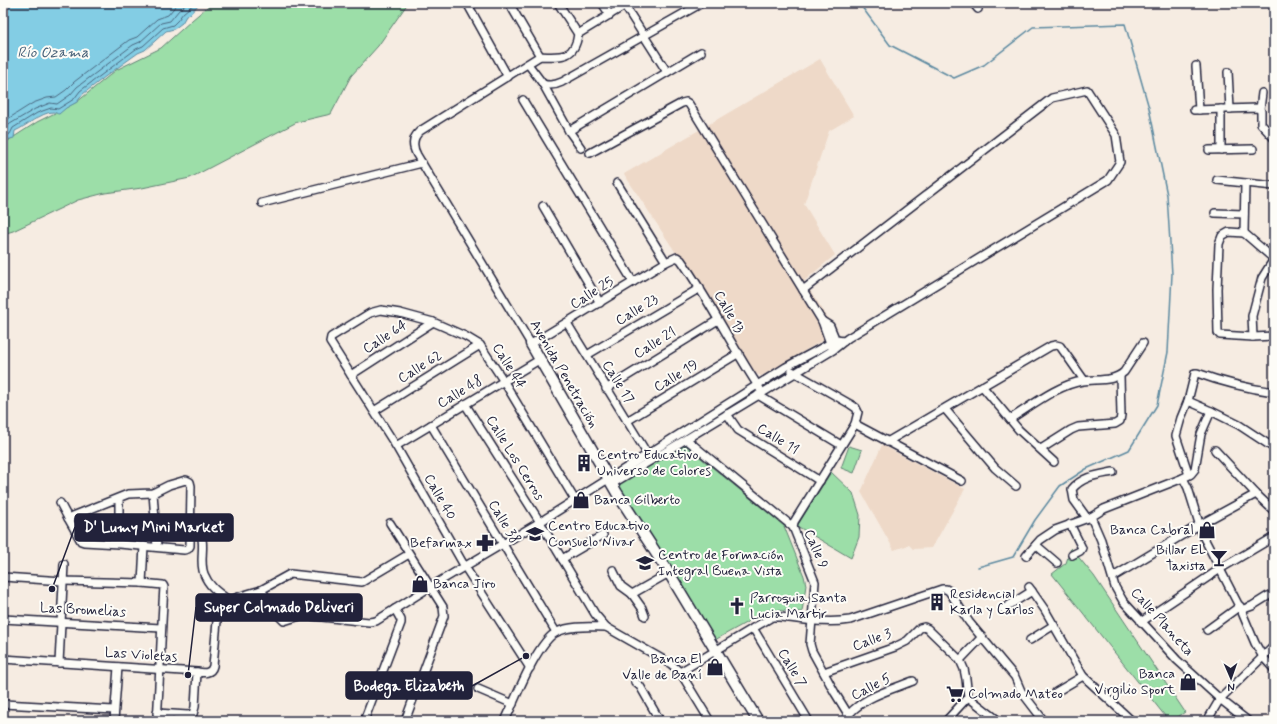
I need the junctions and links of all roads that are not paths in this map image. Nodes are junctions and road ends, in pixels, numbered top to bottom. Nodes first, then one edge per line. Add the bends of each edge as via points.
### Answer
1 (467, 3) edge
2 (509, 3) edge
3 (558, 3) edge
4 (602, 3) edge
5 (702, 3) edge
6 (627, 4) edge
7 (693, 5) edge
8 (610, 15) junction
9 (578, 34) junction
10 (644, 36) junction
11 (701, 52) dead end
12 (540, 56) junction
13 (528, 64) junction
14 (1196, 66) dead end
15 (667, 72) junction
16 (1228, 72) dead end
17 (508, 77) junction
18 (543, 84) junction
19 (1262, 93) dead end
20 (523, 100) dead end
21 (1221, 109) junction
22 (1230, 109) junction
23 (1260, 109) junction
24 (569, 131) junction
25 (1274, 138) edge
26 (581, 148) dead end
27 (1253, 149) dead end
28 (1209, 150) dead end
29 (1221, 150) junction
30 (590, 153) dead end
31 (422, 163) junction
32 (1216, 180) dead end
33 (617, 183) dead end
34 (1245, 183) junction
35 (1274, 186) edge
36 (262, 203) dead end
37 (543, 206) dead end
38 (1215, 213) dead end
39 (1244, 214) junction
40 (1244, 233) junction
41 (1274, 259) edge
42 (666, 262) junction
43 (633, 282) junction
44 (700, 288) junction
45 (803, 290) junction
46 (600, 303) junction
47 (718, 320) junction
48 (433, 322) junction
49 (567, 323) junction
50 (1274, 336) edge
51 (331, 337) joint
52 (1253, 338) junction
53 (531, 344) junction
54 (1143, 344) dead end
55 (480, 345) junction
56 (834, 345) junction
57 (739, 353) junction
58 (587, 355) junction
59 (539, 360) junction
60 (786, 367) junction
61 (794, 373) junction
62 (351, 374) junction
63 (1120, 376) junction
64 (504, 380) junction
65 (1084, 380) junction
66 (982, 386) junction
67 (606, 389) junction
68 (759, 391) junction
69 (1274, 392) edge
70 (1188, 401) junction
71 (465, 404) junction
72 (945, 409) junction
73 (374, 411) junction
74 (1211, 411) junction
75 (726, 414) junction
76 (1010, 418) junction
77 (627, 421) junction
78 (855, 424) junction
79 (431, 425) junction
80 (686, 439) junction
81 (888, 442) junction
82 (841, 445) junction
83 (396, 446) junction
84 (1274, 448) edge
85 (1041, 449) junction
86 (1215, 450) dead end
87 (648, 455) junction
88 (1054, 462) dead end
89 (1113, 472) dead end
90 (1186, 477) junction
91 (611, 481) junction
92 (820, 481) junction
93 (962, 481) dead end
94 (1016, 486) dead end
95 (152, 493) junction
96 (1256, 494) junction
97 (119, 498) junction
98 (574, 500) junction
99 (60, 503) dead end
100 (1274, 511) edge
101 (1089, 517) junction
102 (68, 518) junction
103 (540, 522) junction
104 (190, 523) junction
105 (390, 523) dead end
106 (1070, 524) junction
107 (1199, 525) junction
108 (793, 527) junction
109 (603, 535) dead end
110 (1274, 537) edge
111 (119, 544) junction
112 (502, 544) junction
113 (1036, 545) junction
114 (144, 546) junction
115 (157, 547) junction
116 (409, 554) junction
117 (1072, 555) dead end
118 (1026, 556) dead end
119 (562, 559) junction
120 (1057, 563) dead end
121 (64, 564) dead end
122 (465, 567) junction
123 (1220, 569) junction
124 (613, 570) dead end
125 (669, 573) junction
126 (3, 577) edge
127 (1113, 577) junction
128 (63, 581) junction
129 (142, 583) junction
130 (430, 587) junction
131 (260, 590) junction
132 (632, 594) junction
133 (1268, 596) dead end
134 (230, 601) junction
135 (1240, 608) junction
136 (395, 609) junction
137 (1003, 609) dead end
138 (645, 616) dead end
139 (3, 619) edge
140 (813, 620) junction
141 (61, 622) junction
142 (1141, 622) junction
143 (1054, 625) junction
144 (606, 627) junction
145 (161, 628) junction
146 (753, 628) junction
147 (1207, 630) dead end
148 (556, 632) junction
149 (982, 636) junction
150 (1030, 640) dead end
151 (1274, 646) edge
152 (716, 651) junction
153 (1263, 657) junction
154 (3, 659) edge
155 (960, 660) junction
156 (59, 663) junction
157 (118, 667) junction
158 (530, 668) junction
159 (1274, 669) edge
160 (161, 670) junction
161 (197, 672) junction
162 (680, 672) junction
163 (824, 672) junction
164 (1083, 676) junction
165 (913, 681) dead end
166 (635, 682) dead end
167 (478, 689) dead end
168 (1056, 692) dead end
169 (968, 697) junction
170 (1220, 699) junction
171 (3, 704) edge
172 (513, 704) junction
173 (114, 710) junction
174 (157, 713) junction
175 (848, 714) junction
176 (114, 721) edge
177 (157, 721) edge
178 (364, 721) edge
179 (405, 721) edge
180 (505, 721) edge
181 (660, 721) edge
182 (710, 721) edge
183 (758, 721) edge
184 (809, 721) edge
185 (844, 721) edge
186 (946, 721) edge
187 (1000, 721) edge
188 (1044, 721) edge
189 (1132, 721) edge
190 (1207, 721) edge
191 (1248, 721) edge

1 - 17 street
2 - 12 street
3 - 9 street
4 - 8 street
5 - 7 street
6 - 8 street
6 - 10 street
7 - 10 street
8 - 9 street
9 - 12 street via 577,43 571,52 558,57
10 - 15 street
10 - 18 street via 562,82 548,86
11 - 15 street
12 - 13 street
13 - 17 street
13 - 18 street
14 - 21 street via 1196,110
15 - 24 street
16 - 22 street
17 - 31 street, Avenida Penetración via 420,131 413,141
18 - 24 street
19 - 23 street
20 - 43 street
21 - 22 street
21 - 29 street
22 - 23 street
23 - 25 street via 1261,124
24 - 26 street
27 - 29 street
28 - 29 street
30 - 45 street via 686,102
31 - 36 street
31 - 53 street, Avenida Penetración
32 - 34 street
33 - 42 street
34 - 35 street
34 - 39 street
37 - 46 street
38 - 39 street
39 - 40 street
40 - 41 street
40 - 52 street via 1229,232 1222,236 1219,244 1218,333
41 - 52 street via 1262,278 1252,316
42 - 43 street, Calle 25
42 - 44 street, Calle 13 via 679,258
43 - 46 street, Calle 25
44 - 47 street, Calle 13
44 - 58 street, Calle 23
45 - 56 street via 822,321 830,326
45 - 56 street via 1052,98 1087,90 1116,135 1120,162 1108,180
46 - 49 street, Calle 25
47 - 57 street, Calle 13
47 - 67 street, Calle 21
48 - 51 street, Calle 44 via 381,310 370,313
48 - 55 street, Calle 44
48 - 62 street, Calle 64
49 - 53 street, Calle 25
49 - 58 street, Calle 17
50 - 52 street
51 - 62 street, Calle 40 via 330,342
53 - 59 street, Avenida Penetración
54 - 63 street
55 - 64 street, Calle 44
55 - 73 street, Calle 62
56 - 60 street
56 - 61 street
57 - 68 street, Calle 13
57 - 77 street, Calle 19
58 - 67 street, Calle 17
59 - 64 street, Calle 48
59 - 91 street, Avenida Penetración
60 - 61 street
60 - 68 street
61 - 68 street
61 - 78 street via 856,408 858,412
62 - 73 street, Calle 40
63 - 65 street
63 - 85 street via 1120,421 1115,424 1078,427
64 - 71 street, Calle 48
64 - 98 street, Calle 44
65 - 66 street via 1060,346 1056,345
65 - 76 street via 1064,386
66 - 72 street
66 - 76 street
67 - 77 street, Calle 17
68 - 75 street
68 - 82 street
68 - 87 street
69 - 70 street via 1214,380 1197,373 1194,375
70 - 74 street
70 - 90 street via 1180,418 1176,436
71 - 79 street, Calle 48
71 - 103 street, Calle Los Cerros
72 - 81 street
72 - 94 street via 995,468
73 - 83 street, Calle 40
74 - 84 street via 1239,425
74 - 90 street via 1201,434 1195,469
75 - 80 street
75 - 92 street, Calle 11 via 738,430
76 - 85 street via 1019,430
77 - 87 street, Calle 17
78 - 81 street
78 - 82 street, Calle 9
79 - 83 street, Calle 48
79 - 112 street, Calle 38
80 - 91 street
80 - 108 street
81 - 93 street
82 - 92 street, Calle 9
83 - 122 street, Calle 40
85 - 88 street
86 - 96 street
87 - 91 street
89 - 101 street, Calle Planeta via 1087,478 1078,482 1072,489 1074,500
90 - 101 street
90 - 107 street
91 - 98 street
91 - 125 street, Avenida Penetración
92 - 108 street, Calle 9
95 - 97 street via 128,494
95 - 104 street via 186,480 190,482
95 - 115 street
96 - 100 street
96 - 107 street
97 - 102 street
97 - 111 street
98 - 103 street
99 - 102 street
101 - 106 street
101 - 127 street, Calle Planeta via 1101,540
102 - 111 street via 81,541
103 - 112 street
103 - 119 street, Calle Los Cerros
104 - 115 street via 188,549
104 - 134 street via 199,530 203,544 204,574 213,589
105 - 116 street
106 - 113 street via 1055,530
106 - 117 street via 1082,548
107 - 123 street
107 - 127 street
108 - 140 street, Calle 9 via 815,582
109 - 119 street
110 - 123 street
111 - 114 street
112 - 122 street
112 - 148 street, Calle 38
113 - 118 street
113 - 120 street
114 - 115 street
114 - 129 street
116 - 130 street
116 - 131 street, Las Violetas via 362,582 290,574
119 - 144 street, Calle Los Cerros via 595,614
121 - 128 street
122 - 130 street
122 - 158 street, Calle 40
123 - 135 street
123 - 142 street
124 - 132 street via 621,586
125 - 132 street
125 - 152 street, Avenida Penetración
126 - 128 street
127 - 142 street, Calle Planeta via 1123,601
128 - 129 street
128 - 141 street
129 - 145 street via 161,584 164,587
130 - 136 street
130 - 179 street via 443,607 444,616
131 - 134 street, Las Violetas
131 - 136 street via 284,621 303,615 369,622 376,621
132 - 138 street
133 - 135 street via 1252,606
134 - 161 street, Las Violetas via 218,610 212,670
135 - 147 street
135 - 153 street
136 - 178 street via 401,624
137 - 143 street via 1030,589
139 - 141 street, Las Bromelias
140 - 146 street via 779,617
140 - 149 street via 850,620 946,589
140 - 163 street, Calle 9 via 810,644
141 - 145 street, Las Bromelias
141 - 156 street
142 - 170 street, Calle Planeta via 1177,660
143 - 150 street
143 - 164 street
144 - 148 street via 581,627
144 - 162 street, Calle Los Cerros via 671,664
145 - 160 street
146 - 152 street
146 - 184 street, Calle 7
148 - 158 street via 543,643
149 - 155 street
149 - 188 street via 1015,677 1021,692
151 - 153 street
152 - 162 street
152 - 183 street, Avenida Penetración
153 - 159 street
153 - 170 street
154 - 156 street, Las Violetas
155 - 163 street, Calle 3 via 924,627 894,647
155 - 169 street via 964,669
156 - 157 street, Las Violetas
157 - 160 street, Las Violetas
157 - 173 street
158 - 172 street
160 - 161 street, Las Violetas
160 - 174 street
161 - 174 street via 193,714
162 - 182 street, Calle Los Cerros
163 - 175 street, Calle 9
164 - 168 street
164 - 189 street
165 - 175 street, Calle 5 via 875,696
166 - 181 street via 640,686
167 - 172 street
169 - 186 street
169 - 187 street
170 - 190 street
170 - 191 street, Calle Planeta
171 - 173 street
172 - 180 street
173 - 176 street
174 - 177 street
175 - 185 street, Calle 5

